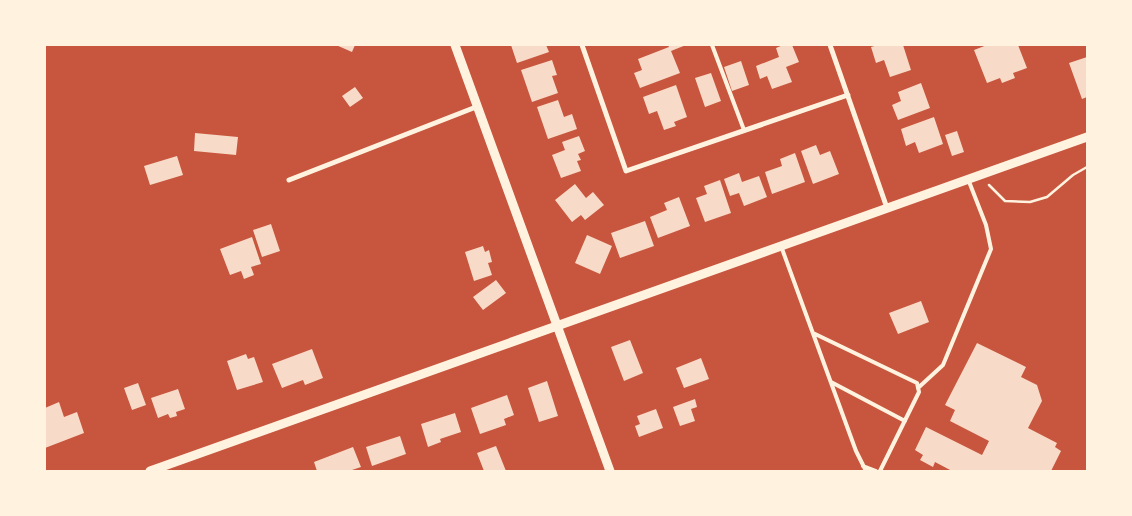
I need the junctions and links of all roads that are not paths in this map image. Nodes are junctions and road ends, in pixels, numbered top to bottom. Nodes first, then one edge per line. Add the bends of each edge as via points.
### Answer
1 (454, 45) edge
2 (582, 45) edge
3 (712, 45) edge
4 (830, 45) edge
5 (848, 95) junction
6 (476, 107) junction
7 (744, 130) junction
8 (1087, 137) edge
9 (968, 179) junction
10 (289, 180) dead end
11 (887, 208) junction
12 (781, 246) junction
13 (557, 326) junction
14 (813, 333) junction
15 (831, 382) junction
16 (918, 388) junction
17 (905, 421) junction
18 (863, 466) junction
19 (150, 471) edge
20 (610, 471) edge
21 (866, 471) edge
22 (876, 471) edge
23 (880, 471) edge

1 - 6 street
2 - 7 street via 626,171
3 - 7 lane
4 - 5 street
5 - 7 street
5 - 11 street
6 - 10 street
6 - 13 street
8 - 9 street
9 - 11 street
9 - 16 lane via 991,249 943,364
11 - 12 street
12 - 13 street
12 - 14 lane
13 - 19 street
13 - 20 street
14 - 15 lane
14 - 16 lane via 910,378
15 - 17 lane
15 - 18 lane
16 - 17 lane
17 - 23 lane
18 - 21 lane
18 - 22 lane

